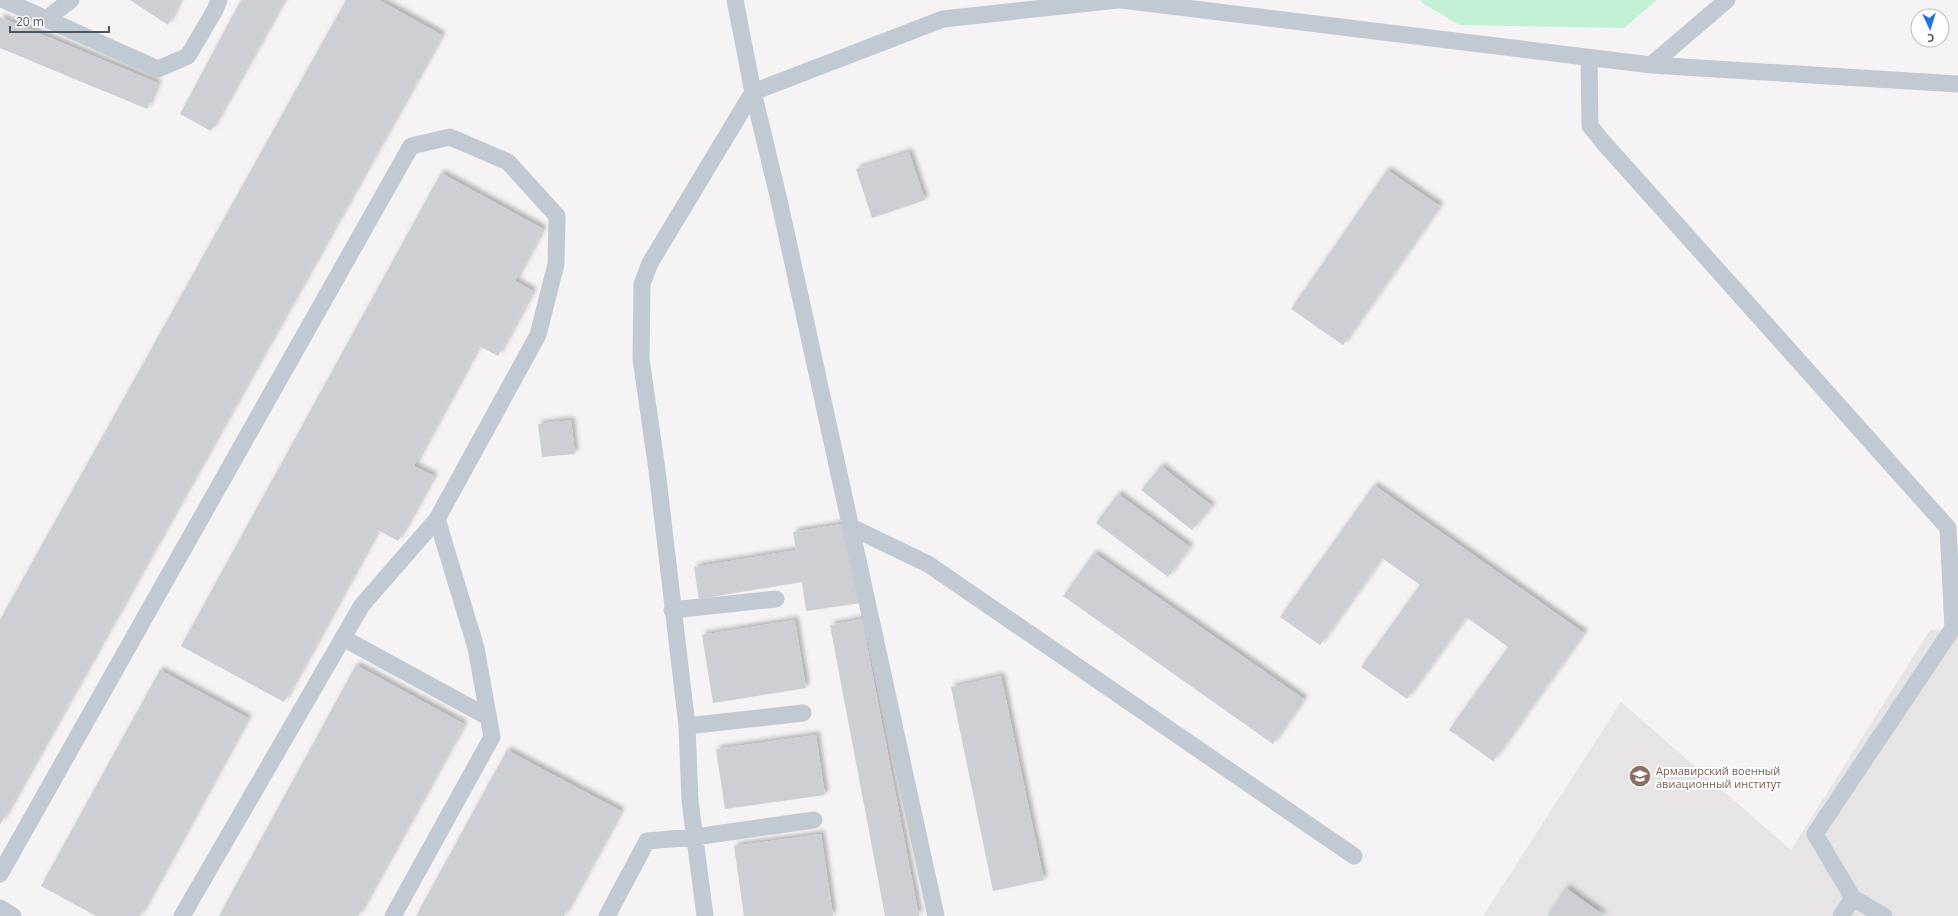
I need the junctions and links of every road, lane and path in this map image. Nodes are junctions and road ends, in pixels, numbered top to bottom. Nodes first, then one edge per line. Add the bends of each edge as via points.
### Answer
1 (4, 0) edge
2 (71, 0) edge
3 (219, 0) edge
4 (735, 0) edge
5 (1120, 0) edge
6 (1727, 0) edge
7 (46, 19) junction
8 (1589, 58) junction
9 (1651, 65) junction
10 (1958, 84) edge
11 (753, 92) junction
12 (436, 519) junction
13 (850, 527) junction
14 (776, 599) dead end
15 (672, 610) junction
16 (343, 638) junction
17 (803, 713) dead end
18 (488, 717) junction
19 (687, 726) junction
20 (814, 820) dead end
21 (695, 837) junction
22 (1354, 856) dead end
23 (0, 874) edge
24 (1853, 898) junction
25 (0, 908) edge
26 (13, 916) edge
27 (182, 916) edge
28 (393, 916) edge
29 (608, 916) edge
30 (705, 916) edge
31 (936, 916) edge
32 (1841, 916) edge
33 (1884, 916) edge

1 - 7 lane
2 - 7 lane
3 - 7 lane via 188,56 158,69
4 - 11 lane
5 - 8 lane
5 - 11 lane via 943,19
6 - 9 lane
8 - 9 lane
8 - 24 lane via 1590,126 1948,528 1953,628 1815,834
9 - 10 lane
11 - 13 lane
11 - 15 lane via 650,263 642,284 642,359
12 - 16 lane via 362,605
12 - 18 lane via 476,648
12 - 23 lane via 538,335 556,264 557,216 508,162 450,137 411,146
13 - 22 lane via 928,564
13 - 31 lane
14 - 15 lane
15 - 19 lane
16 - 18 lane
16 - 27 lane
17 - 19 lane
18 - 28 lane via 492,737
19 - 21 lane via 690,801
20 - 21 lane
21 - 29 lane via 647,841
21 - 30 lane
24 - 32 lane
24 - 33 lane
25 - 26 lane

